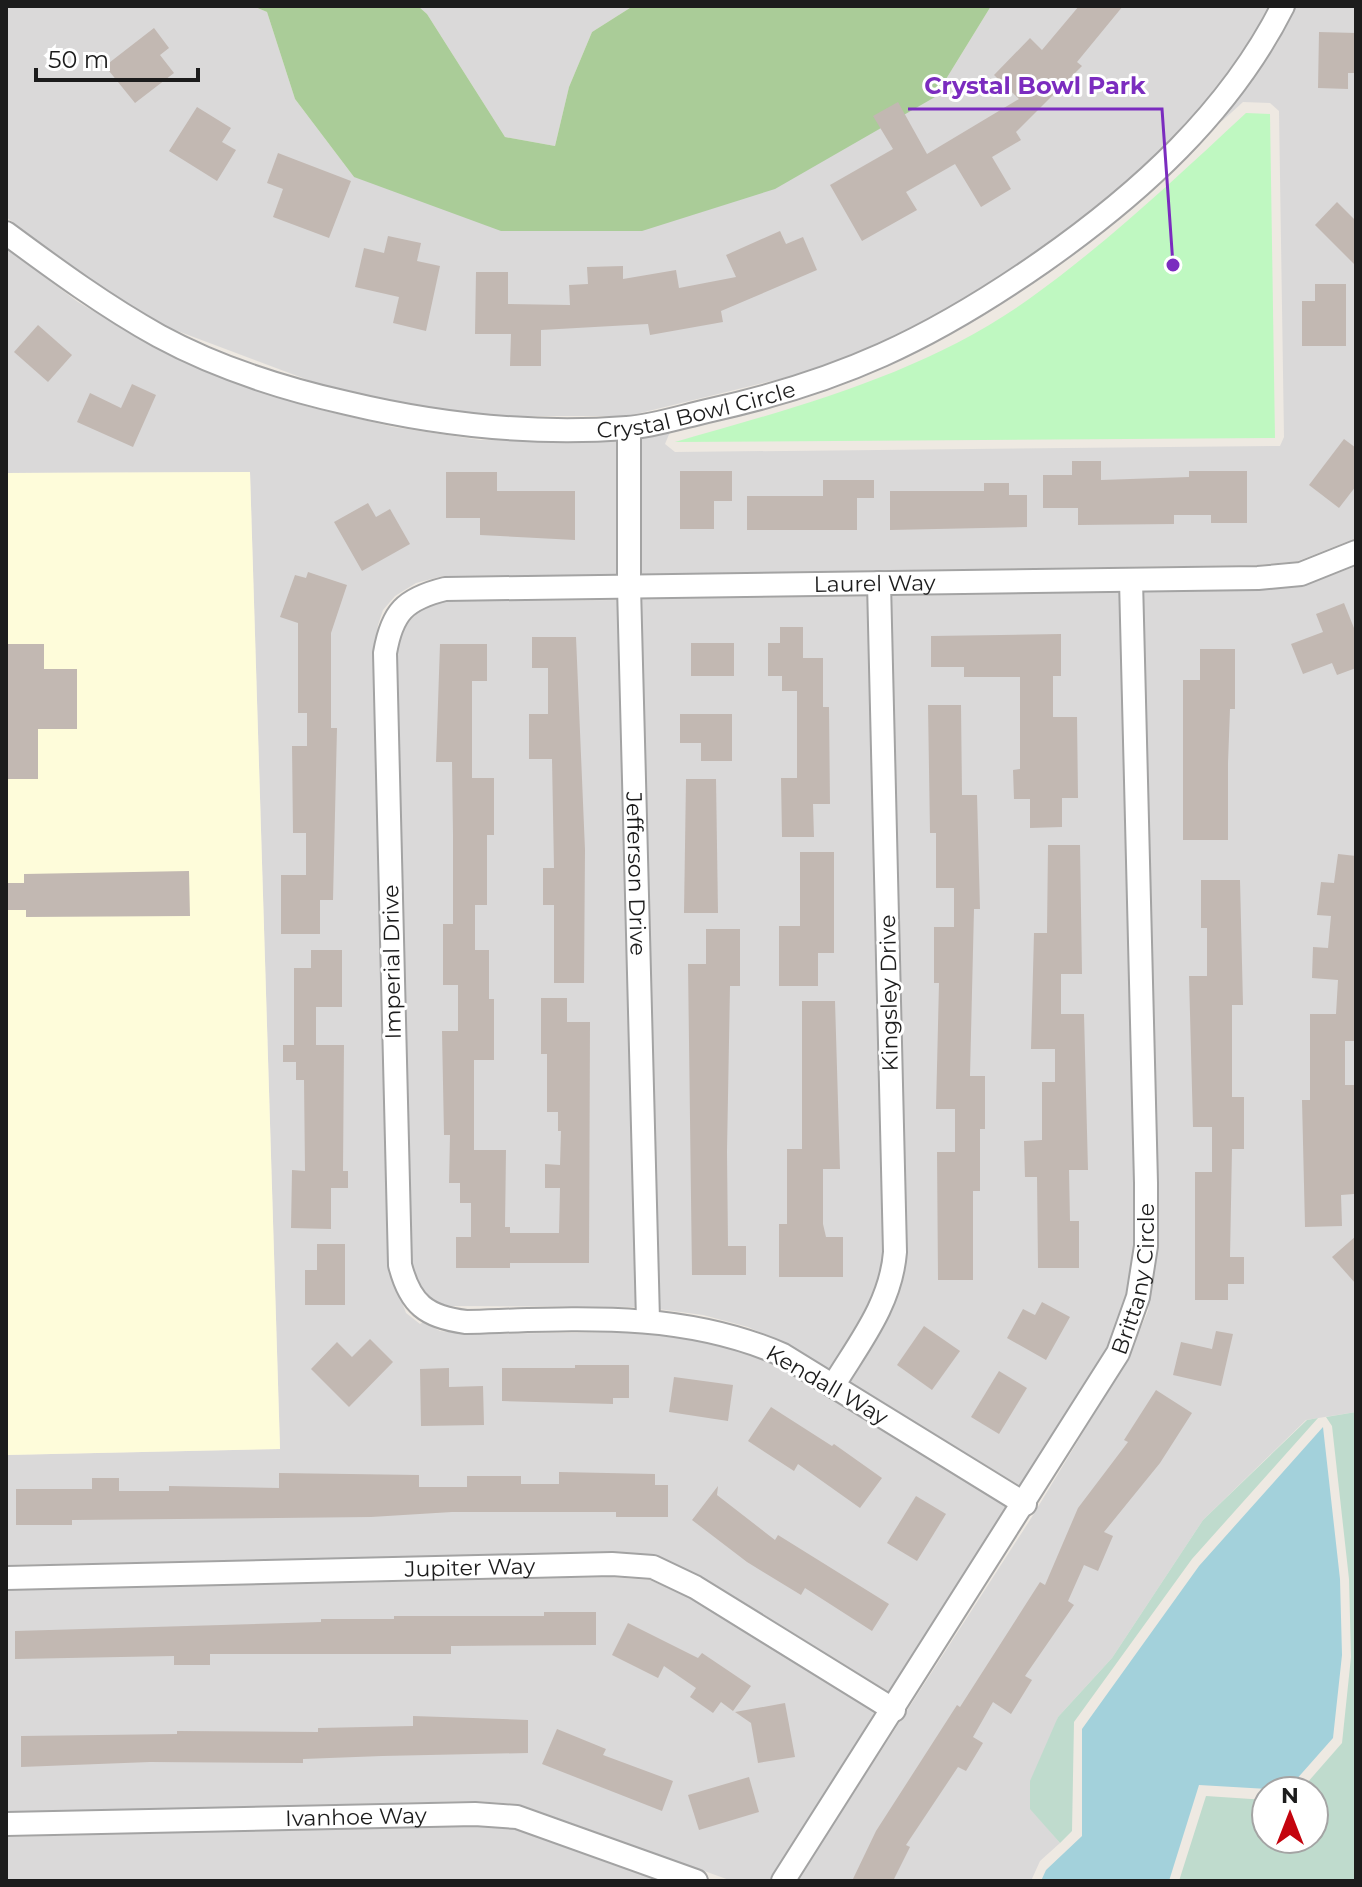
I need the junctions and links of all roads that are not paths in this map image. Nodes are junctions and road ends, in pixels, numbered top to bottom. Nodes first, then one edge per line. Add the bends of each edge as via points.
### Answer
1 (1283, 6) edge
2 (6, 233) edge
3 (629, 428) junction
4 (1356, 552) edge
5 (1131, 580) junction
6 (879, 583) junction
7 (629, 587) junction
8 (398, 613) joint
9 (421, 1307) joint
10 (648, 1320) junction
11 (833, 1386) junction
12 (1025, 1504) junction
13 (6, 1578) edge
14 (894, 1710) junction
15 (6, 1824) edge
16 (696, 1881) edge
17 (783, 1881) edge

1 - 3 street, Crystal Bowl Circle via 1268,36 1198,130 1144,183 980,305 911,344 823,382
2 - 3 street, Crystal Bowl Circle via 84,291 163,338 313,395 394,415 482,428
3 - 7 street, Jefferson Drive
4 - 5 street, Laurel Way via 1301,574
5 - 6 street, Laurel Way
5 - 12 street, Brittany Circle via 1146,1246 1138,1297 1118,1353
6 - 7 street, Laurel Way
6 - 11 street, Kingsley Drive via 895,1252 888,1292
7 - 8 street, Laurel Way via 445,589 418,596
7 - 10 street, Jefferson Drive
8 - 9 street, Imperial Drive via 389,627 385,653 400,1265 405,1286
9 - 10 street, Kendall Way via 441,1318 466,1322
10 - 11 street, Kendall Way via 746,1339
11 - 12 street, Kendall Way
12 - 14 street, Brittany Circle
13 - 14 street, Jupiter Way via 653,1567 695,1587
14 - 17 street, Brittany Circle
15 - 16 street, Ivanhoe Way via 503,1816 555,1829

